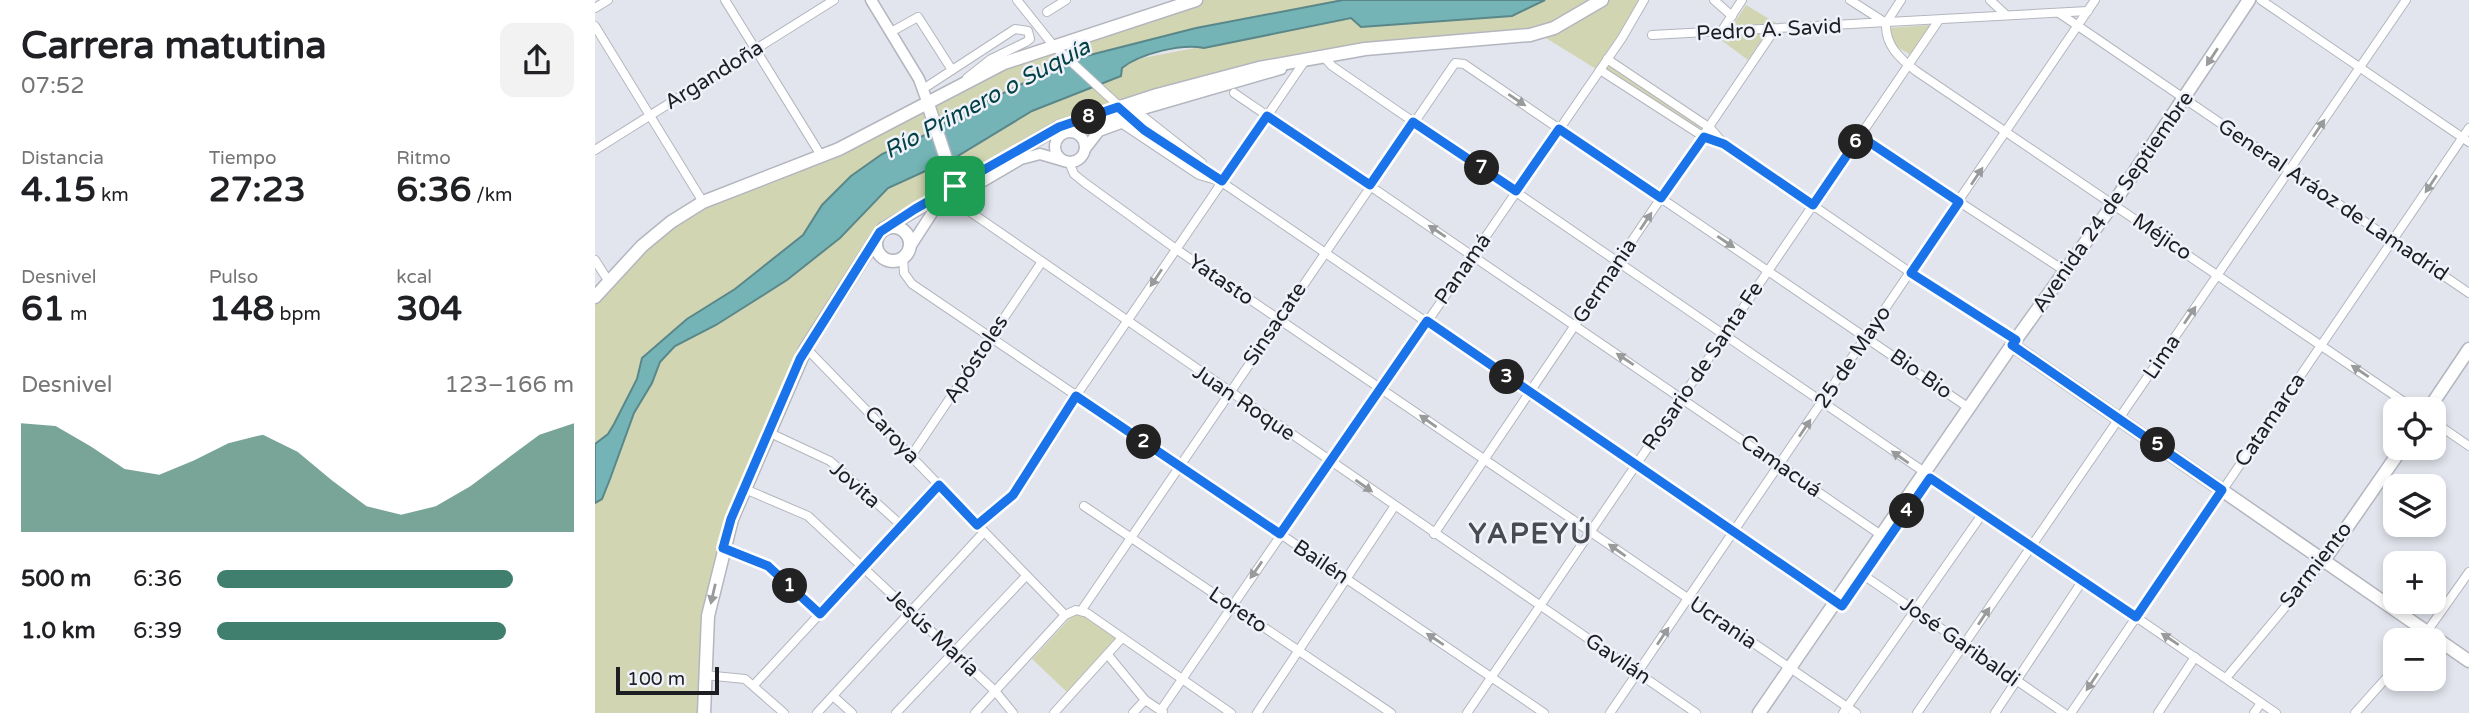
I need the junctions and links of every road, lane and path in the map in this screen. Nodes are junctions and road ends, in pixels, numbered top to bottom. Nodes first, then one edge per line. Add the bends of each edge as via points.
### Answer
1 (608, 0) edge
2 (725, 0) edge
3 (834, 0) edge
4 (871, 0) edge
5 (1017, 0) edge
6 (1066, 0) edge
7 (1196, 0) edge
8 (1602, 0) edge
9 (1644, 0) edge
10 (1714, 0) edge
11 (1742, 0) edge
12 (1850, 0) edge
13 (1901, 0) edge
14 (1990, 0) edge
15 (2095, 0) edge
16 (2249, 0) edge
17 (2261, 0) edge
18 (2406, 0) edge
19 (1165, 4) edge
20 (595, 8) edge
21 (2088, 10) junction
22 (1047, 12) dead end
23 (2059, 13) junction
24 (2006, 15) junction
25 (1732, 16) junction
26 (1939, 20) junction
27 (1886, 23) junction
28 (595, 26) edge
29 (2078, 26) junction
30 (1775, 29) junction
31 (891, 32) junction
32 (1721, 32) junction
33 (1651, 35) dead end
34 (756, 49) junction
35 (1058, 50) junction
36 (1324, 57) junction
37 (1607, 59) junction
38 (1304, 62) junction
39 (1460, 63) joint
40 (1908, 65) junction
41 (2360, 68) junction
42 (952, 70) junction
43 (1600, 70) junction
44 (959, 84) junction
45 (1234, 93) dead end
46 (2185, 99) junction
47 (927, 101) junction
48 (1136, 111) joint
49 (1118, 113) junction
50 (650, 115) junction
51 (1267, 116) junction
52 (1413, 122) junction
53 (1710, 128) junction
54 (2469, 128) edge
55 (1559, 129) junction
56 (1072, 131) junction
57 (2006, 133) junction
58 (1860, 136) junction
59 (1058, 137) junction
60 (1704, 137) junction
61 (2466, 140) edge
62 (1724, 144) junction
63 (1085, 149) junction
64 (595, 150) edge
65 (822, 156) junction
66 (1067, 161) junction
67 (988, 167) junction
68 (2290, 171) junction
69 (1222, 181) junction
70 (1370, 185) junction
71 (955, 186) junction
72 (1516, 191) junction
73 (1661, 198) junction
74 (703, 202) junction
75 (1959, 202) junction
76 (947, 203) junction
77 (2113, 204) junction
78 (1813, 205) junction
79 (880, 233) junction
80 (2393, 240) junction
81 (1176, 248) junction
82 (1324, 251) junction
83 (907, 252) junction
84 (1472, 255) junction
85 (595, 260) edge
86 (1618, 261) junction
87 (1041, 263) junction
88 (1768, 270) junction
89 (2066, 271) junction
90 (1911, 273) junction
91 (2218, 275) junction
92 (609, 282) junction
93 (2469, 293) edge
94 (595, 297) edge
95 (1279, 319) junction
96 (1427, 321) junction
97 (1126, 322) junction
98 (1575, 325) junction
99 (1724, 334) junction
100 (989, 337) junction
101 (1867, 337) junction
102 (2321, 344) junction
103 (2016, 347) junction
104 (806, 348) junction
105 (2469, 349) edge
106 (1380, 389) junction
107 (1227, 392) junction
108 (1530, 392) junction
109 (1076, 396) junction
110 (1682, 397) junction
111 (2397, 397) edge
112 (2437, 397) edge
113 (1822, 402) junction
114 (1969, 408) junction
115 (2122, 415) junction
116 (2446, 430) edge
117 (768, 432) junction
118 (2469, 446) edge
119 (911, 456) junction
120 (1484, 460) junction
121 (2394, 460) edge
122 (1330, 462) junction
123 (1636, 464) junction
124 (1780, 464) junction
125 (1178, 465) junction
126 (1927, 476) junction
127 (939, 485) junction
128 (2225, 487) junction
129 (745, 489) junction
130 (1084, 506) dead end
131 (1394, 507) junction
132 (1983, 513) junction
133 (901, 526) junction
134 (980, 529) junction
135 (1590, 531) junction
136 (1734, 531) junction
137 (1280, 534) junction
138 (1434, 534) junction
139 (1881, 535) junction
140 (1130, 537) junction
141 (2031, 546) junction
142 (723, 548) junction
143 (2326, 558) junction
144 (863, 568) junction
145 (2469, 572) edge
146 (1859, 573) junction
147 (1026, 576) junction
148 (1347, 580) junction
149 (2083, 580) junction
150 (1688, 599) junction
151 (1838, 604) junction
152 (1231, 606) junction
153 (1540, 606) junction
154 (1081, 611) junction
155 (1915, 611) junction
156 (910, 612) junction
157 (820, 614) junction
158 (1065, 615) junction
159 (2136, 617) junction
160 (2419, 628) edge
161 (2431, 628) edge
162 (1122, 638) junction
163 (2446, 643) edge
164 (1964, 646) junction
165 (2446, 646) edge
166 (953, 651) junction
167 (1299, 651) junction
168 (2469, 653) edge
169 (1108, 655) junction
170 (2196, 657) junction
171 (2469, 661) edge
172 (1793, 670) junction
173 (1638, 672) junction
174 (704, 675) junction
175 (1491, 677) junction
176 (2226, 678) junction
177 (1181, 679) junction
178 (2016, 682) junction
179 (2383, 682) edge
180 (754, 685) junction
181 (995, 691) junction
182 (833, 696) junction
183 (1145, 700) junction
184 (2261, 703) junction
185 (1845, 710) edge
186 (1162, 711) edge
187 (704, 713) edge
188 (784, 713) edge
189 (817, 713) edge
190 (852, 713) edge
191 (895, 713) edge
192 (975, 713) edge
193 (1013, 713) edge
194 (1054, 713) edge
195 (1133, 713) edge
196 (1230, 713) edge
197 (1257, 713) edge
198 (1391, 713) edge
199 (1467, 713) edge
200 (1544, 713) edge
201 (1610, 713) edge
202 (1696, 713) edge
203 (1759, 713) edge
204 (1768, 713) edge
205 (1856, 713) edge
206 (1917, 713) edge
207 (1995, 713) edge
208 (2064, 713) edge
209 (2071, 713) edge
210 (2158, 713) edge
211 (2254, 713) edge
212 (2276, 713) edge
213 (2355, 713) edge

1 - 20 street
2 - 34 street
3 - 34 street, Argandoña
4 - 31 street
5 - 35 street
6 - 22 street
7 - 19 main road
8 - 36 main road via 1554,28 1530,35 1375,48
9 - 37 street, Panamá
10 - 25 street
11 - 25 street
12 - 27 street
13 - 27 street
14 - 24 street
15 - 21 street, 25 de Mayo
16 -> 46 main road, Avenida 24 de Septiembre
17 - 41 street
18 - 41 street, Lima
19 - 35 main road
21 - 23 street, Pedro A. Savid
21 - 29 street, 25 de Mayo
23 - 24 street, Pedro A. Savid
23 - 29 street, General Aráoz de Lamadrid
24 - 26 street, Pedro A. Savid
25 - 32 street
26 - 27 street, Pedro A. Savid
26 - 40 street, Rosario de Santa Fe
27 - 30 street, Pedro A. Savid
27 - 40 street, Méjico via 1888,41
28 - 50 street
29 - 46 street, General Aráoz de Lamadrid
29 - 57 street, 25 de Mayo
30 - 32 street, Pedro A. Savid
30 - 53 street, Germania
31 - 42 street via 918,17
31 - 47 street
32 - 33 street, Pedro A. Savid
34 - 50 street, Argandoña
34 - 65 street
35 - 44 main road via 1004,62
35 - 49 street
36 - 38 main road
36 - 52 street
37 - 43 street, Panamá
37 - 53 street
38 - 48 street
38 - 49 main road via 1259,68
38 - 51 street
39 - 52 street, Sinsacate via 1451,66
39 -> 55 street, Bio Bio
40 - 57 street, Méjico
40 - 58 street, Rosario de Santa Fe
41 - 61 street
68 -> 41 street, Lima
42 - 44 street via 1015,29 1029,33 1026,43 984,64
42 - 47 street
43 - 55 street, Panamá
43 - 60 street
44 - 47 main road
45 - 51 street, Camacuá
46 - 68 street, General Aráoz de Lamadrid
46 - 77 main road, Avenida 24 de Septiembre
47 - 65 main road
47 - 71 main road
48 - 69 street
49 - 56 street
49 - 63 street
49 - 67 main road via 1059,127
49 - 69 street
49 - 69 street via 1199,174
50 - 64 street, Argandoña
50 - 74 street
51 - 69 street
51 - 70 street, Camacuá
52 - 70 street, Sinsacate
52 - 72 street
53 - 60 street, Germania
53 - 62 street
54 - 61 street, Catamarca
55 - 72 street, Panamá
55 - 73 street, Bio Bio
56 - 59 street
56 - 63 street via 1081,136
75 -> 57 street, 25 de Mayo
57 - 77 street, Méjico
58 - 75 street
58 - 78 street, Rosario de Santa Fe
59 - 66 street via 1056,150
59 - 67 street
60 - 62 street
60 - 73 street, Germania
61 -> 80 street, Catamarca
62 - 78 street
63 - 66 street via 1081,157
65 - 74 main road
66 - 76 street via 1040,154 1026,157
66 - 81 street, Yatasto via 1085,183
67 - 71 main road
68 - 80 street, General Aráoz de Lamadrid
68 - 91 street, Lima
69 - 81 street
69 - 82 street
70 - 82 street, Sinsacate
84 -> 70 street, Camacuá
71 - 79 main road
72 - 84 street, Panamá
72 - 86 street
86 -> 73 street, Germania
73 -> 88 street, Bio Bio
74 - 92 main road via 659,232
75 - 89 street
75 - 90 street, 25 de Mayo
76 - 83 street via 930,214
76 - 87 street, Juan Roque via 966,209
77 - 89 main road, Avenida 24 de Septiembre
77 - 91 street, Méjico
78 - 88 street, Rosario de Santa Fe
78 - 90 street
79 - 83 main road via 894,226 904,231
79 - 83 main road via 876,248 882,257 893,261
79 - 104 main road
80 - 93 street, General Aráoz de Lamadrid
80 - 102 street, Catamarca
81 - 95 street, Yatasto
81 -> 97 street
82 - 95 street, Sinsacate
82 - 96 street
83 - 100 street, Bailén via 903,269 908,281
84 - 96 street, Panamá
84 - 98 street, Camacuá
85 - 92 street
86 - 98 street, Germania
86 - 99 street
87 - 97 street, Juan Roque
87 - 100 street, Apóstoles
88 - 99 street, Rosario de Santa Fe
88 - 101 street, Bio Bio
89 - 103 main road, Avenida 24 de Septiembre
90 - 101 street, 25 de Mayo
90 - 103 street
91 - 102 street, Méjico
115 -> 91 street, Lima
92 - 94 main road
95 - 106 street, Yatasto
95 - 107 street, Sinsacate
96 - 106 street, Panamá
96 - 108 street
97 - 107 street, Juan Roque
97 - 109 street
98 - 108 street, Germania
110 -> 98 street, Camacuá
99 - 110 street, Rosario de Santa Fe
99 - 113 street
100 - 109 street, Bailén
100 - 119 street, Apóstoles
101 - 113 street, 25 de Mayo
101 - 114 street, Bio Bio
111 -> 102 street, Méjico
102 - 128 street, Catamarca
103 - 114 main road, Avenida 24 de Septiembre
103 - 115 main road
103 - 126 main road, Avenida 24 de Septiembre
104 - 117 main road
104 - 119 street, Caroya
105 - 112 main road
120 -> 106 street, Yatasto
106 - 122 street, Panamá
107 - 122 street, Juan Roque
107 - 125 street, Sinsacate
108 - 120 street, Germania
108 - 123 street
109 - 125 street, Bailén
109 - 134 street via 1013,495
110 - 123 street, Rosario de Santa Fe
110 - 124 street, Camacuá
124 -> 113 street, 25 de Mayo
126 -> 113 street
114 - 126 main road, Avenida 24 de Septiembre
115 - 128 main road
115 - 141 street, Lima
116 - 118 street
117 - 129 main road
117 - 133 street, Jovita via 830,461
119 - 127 street, Caroya
120 - 135 street, Yatasto
120 - 138 street, Germania
121 - 143 main road, Sarmiento
122 -> 131 street, Juan Roque
122 - 137 street, Panamá
123 - 135 street, Rosario de Santa Fe
123 - 136 street
124 - 136 street, 25 de Mayo
124 - 139 street, Camacuá
125 - 137 street, Bailén
125 - 140 street, Sinsacate
126 - 132 street
126 - 139 main road, Avenida 24 de Septiembre
126 - 146 main road, Avenida 24 de Septiembre
127 - 133 street
127 - 134 street, Caroya
128 - 143 main road
128 - 159 street, Catamarca
129 - 142 main road
129 - 144 street, Jesús María via 802,512
130 - 140 street, Loreto
131 - 138 street, Juan Roque
131 - 148 street
132 - 141 street
132 - 155 street
133 - 144 street
134 - 147 street, Caroya
134 - 156 street
150 -> 135 street, Ucrania
135 - 153 street, Rosario de Santa Fe
136 - 150 street, 25 de Mayo
136 - 151 street
137 - 148 street, Bailén
137 -> 152 street, Panamá
138 - 153 street, Juan Roque
139 - 146 main road, Avenida 24 de Septiembre
140 - 152 street, Loreto
140 - 154 street, Sinsacate
141 - 149 street
164 -> 141 street, Lima
142 - 157 street via 768,566
142 -> 174 main road via 708,615
143 - 160 main road
143 - 176 street, Sarmiento
144 - 156 street, Jesús María
144 - 157 street
145 - 161 street
146 - 151 main road, Avenida 24 de Septiembre
146 - 155 street, José Garibaldi
147 - 158 street, Caroya
147 - 166 street
148 - 167 street
175 -> 148 street, Bailén
149 - 159 street
149 - 178 street
150 - 172 street, Ucrania
173 -> 150 street, 25 de Mayo
151 - 172 main road, Avenida 24 de Septiembre
152 - 167 street, Loreto
152 - 177 street, Panamá
153 - 173 street, Gavilán
153 - 175 street, Rosario de Santa Fe
154 - 158 street
154 - 162 street
155 - 164 street, José Garibaldi
155 - 185 street
156 - 166 street, Jesús María
156 - 182 street
157 - 180 street
158 - 181 street
170 -> 159 street
159 -> 209 street, Catamarca
162 - 169 street
162 - 177 street
163 - 168 main road
164 - 178 street, José Garibaldi
164 - 206 street, Lima
165 - 171 main road
166 - 181 street, Jesús María
166 - 191 street
167 - 197 street
167 - 198 street, Loreto
169 - 183 street
169 - 194 street
170 - 176 street
170 - 210 street
172 - 185 street, Ucrania
172 - 203 main road, Avenida 24 de Septiembre
172 - 204 main road, Avenida 24 de Septiembre
173 - 201 street, 25 de Mayo
173 - 202 street, Gavilán
174 - 180 street via 741,678
174 - 187 main road
175 - 199 street, Rosario de Santa Fe
175 - 200 street, Bailén
176 - 184 street
177 - 186 street, Panamá
177 - 196 street
178 - 207 street
178 - 208 street, José Garibaldi
179 - 213 street
180 - 188 street
181 - 192 street
181 - 193 street, Jesús María
182 - 189 street
182 - 190 street
183 - 186 street
183 - 195 street
184 - 211 street
184 - 212 street
185 - 205 street, Ucrania

